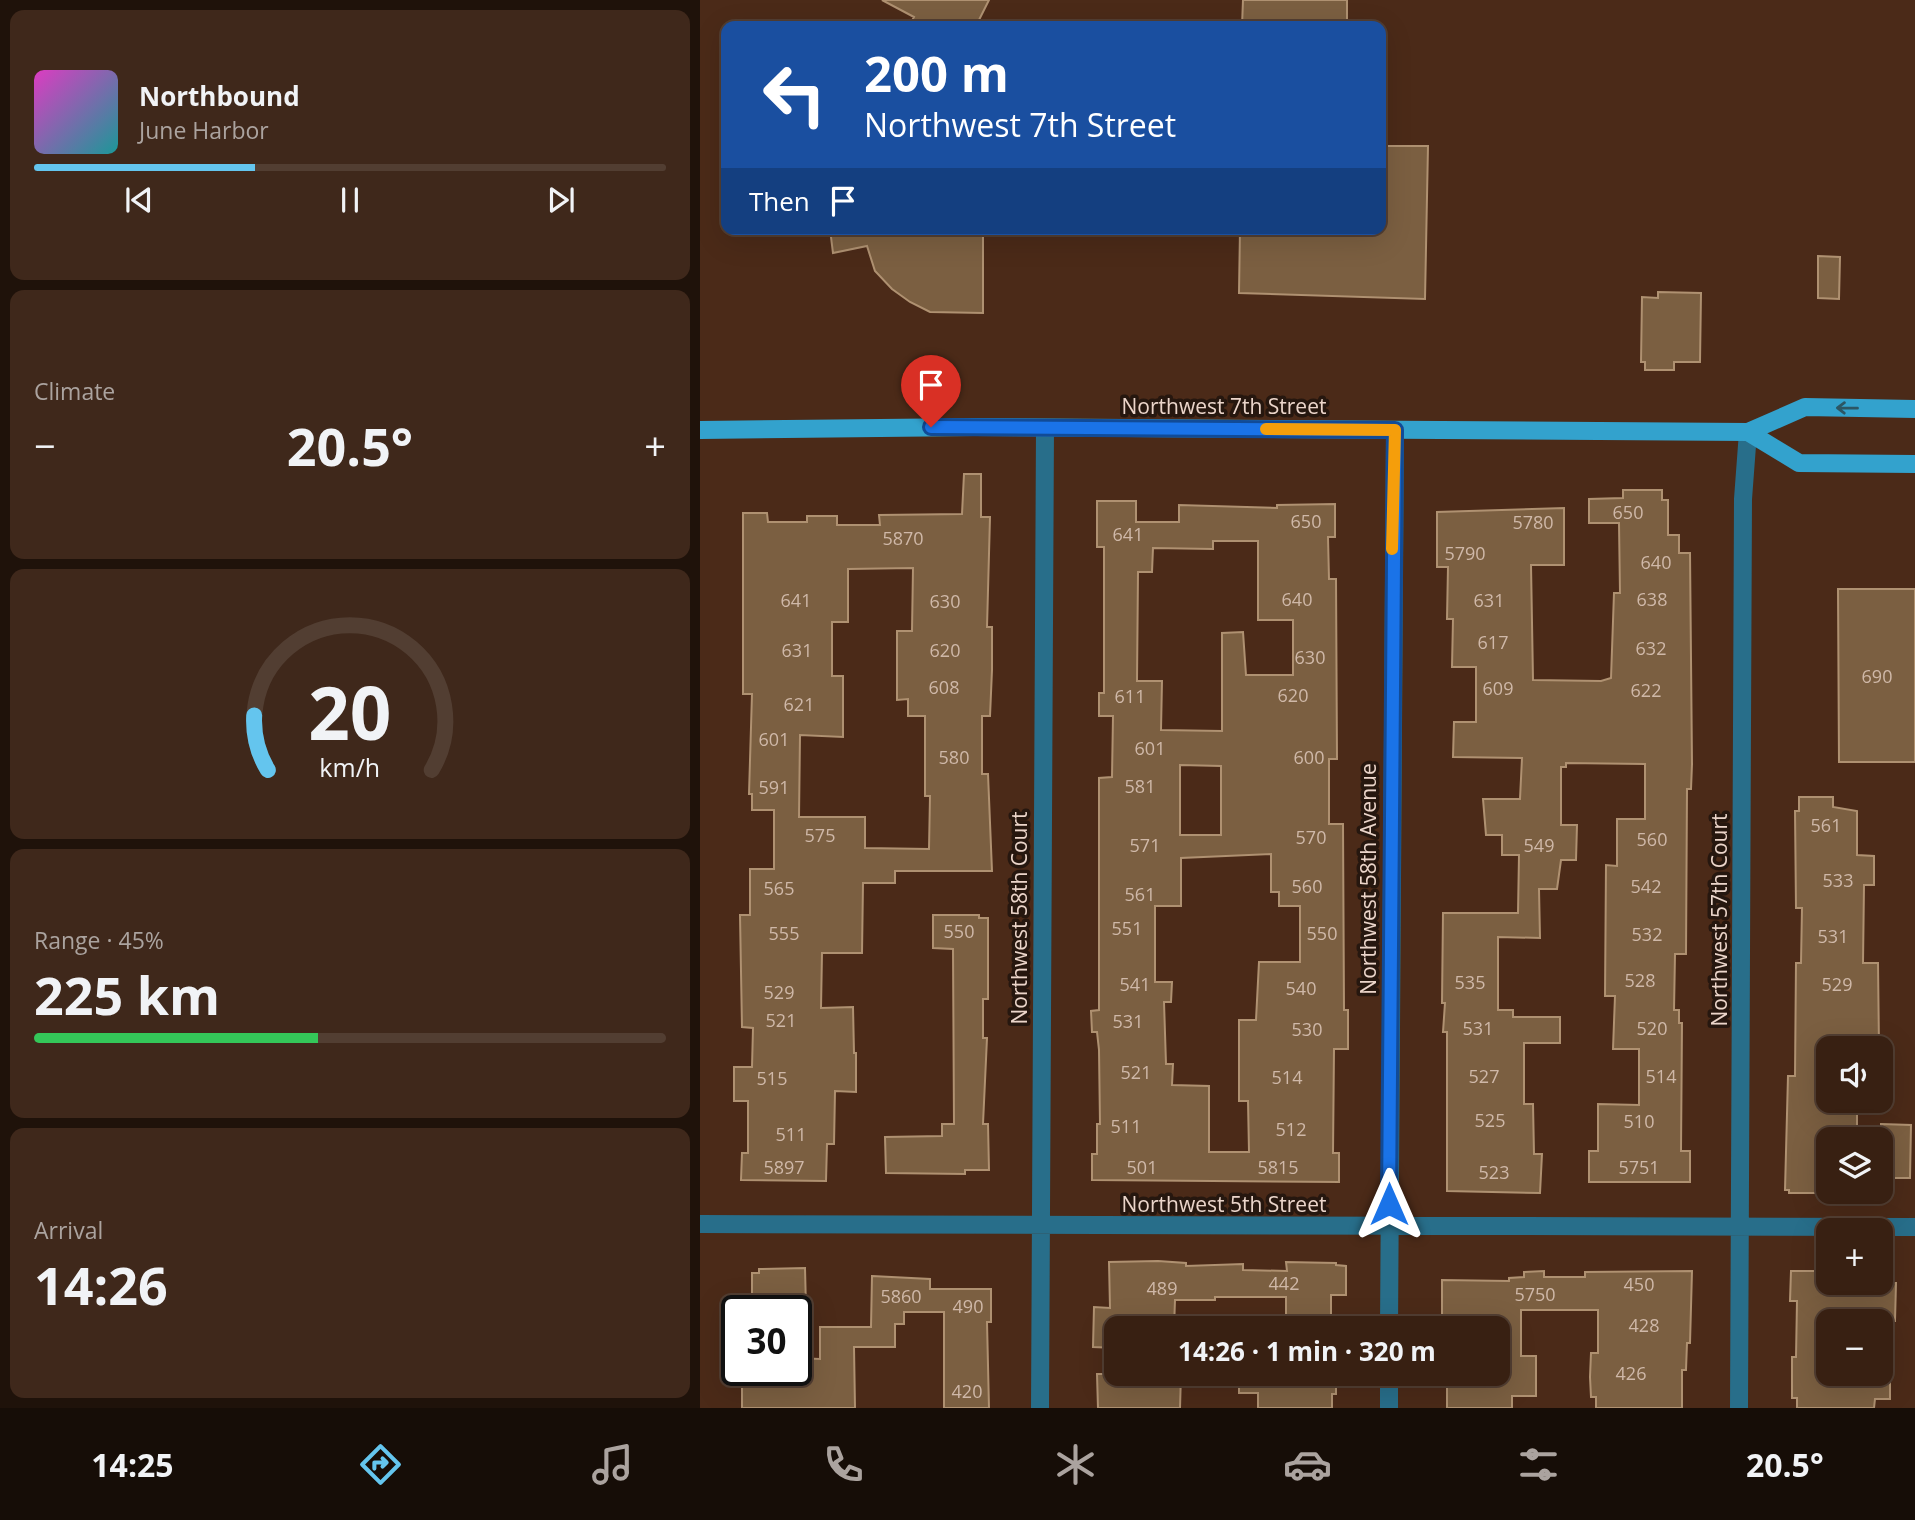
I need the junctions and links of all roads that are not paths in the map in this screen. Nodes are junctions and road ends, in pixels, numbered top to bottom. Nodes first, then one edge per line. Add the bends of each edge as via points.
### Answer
1 (1915, 409) edge
2 (1045, 428) junction
3 (700, 430) edge
4 (1395, 430) junction
5 (1748, 432) junction
6 (1915, 464) edge
7 (700, 1223) edge
8 (1041, 1225) junction
9 (1740, 1226) junction
10 (1389, 1227) junction
11 (1915, 1227) edge
12 (1390, 1316) edge
13 (1389, 1386) edge
14 (1040, 1408) edge
15 (1389, 1408) edge
16 (1739, 1408) edge

1 -> 5 main road, Northwest 7th Street via 1805,407
2 - 3 main road, Northwest 7th Street
2 - 4 main road, Northwest 7th Street
2 - 8 street, Northwest 58th Court
4 - 5 main road, Northwest 7th Street
4 - 10 street, Northwest 58th Avenue
5 - 6 main road via 1799,463
5 - 9 street, Northwest 57th Court via 1743,513
7 - 8 street, Northwest 5th Street
8 - 10 street, Northwest 5th Street
8 - 14 street, Northwest 58th Court
9 - 10 street, Northwest 5th Street
9 - 11 street, Northwest 5th Street
9 - 16 street, Northwest 57th Court
10 - 12 street, Northwest 58th Avenue
13 - 15 street

